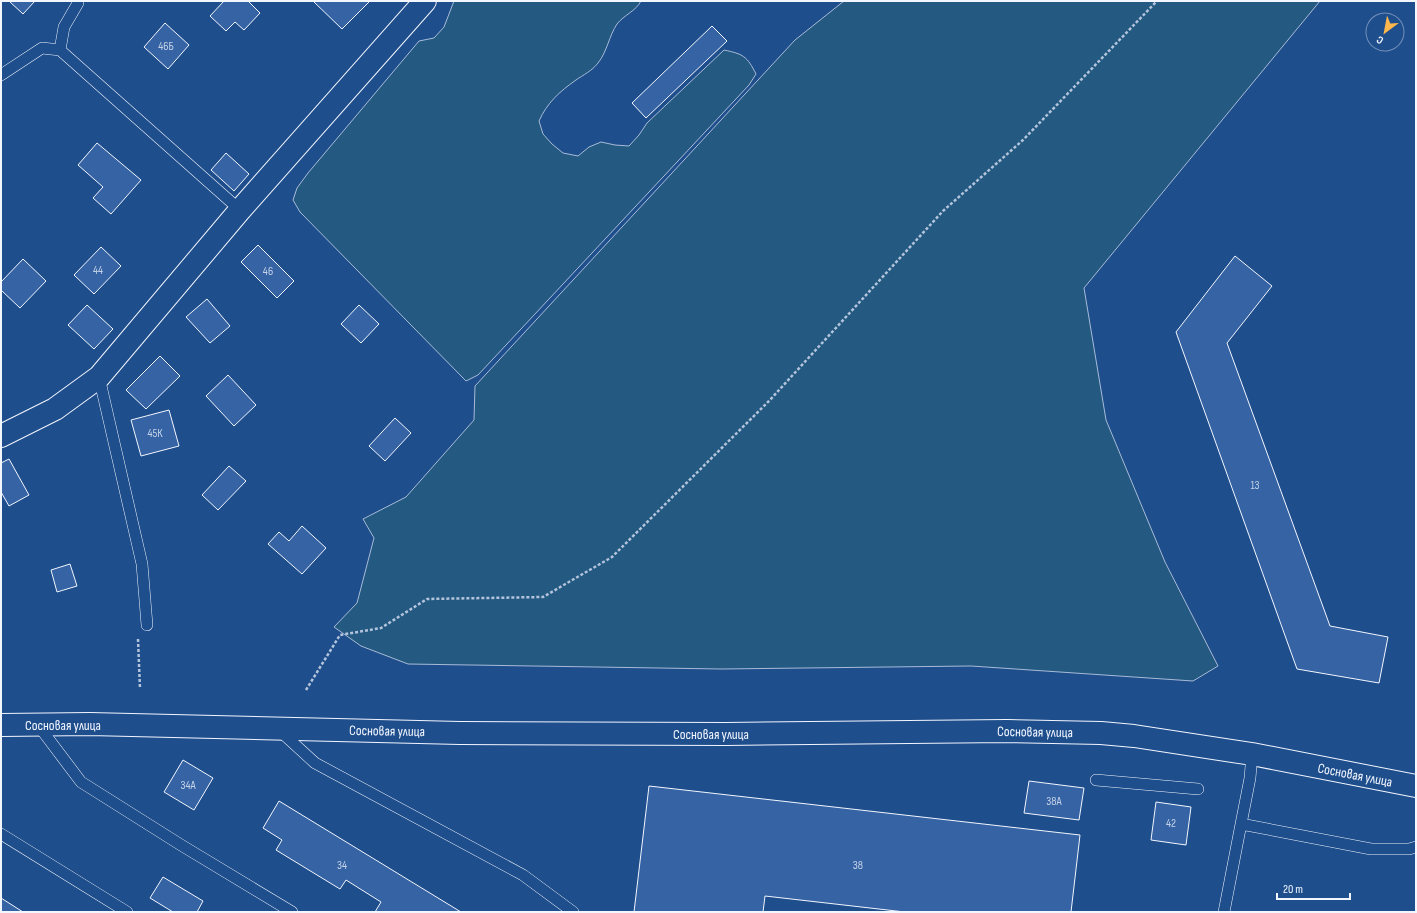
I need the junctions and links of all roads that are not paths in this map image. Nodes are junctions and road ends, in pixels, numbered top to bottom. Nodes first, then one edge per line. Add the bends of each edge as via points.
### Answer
1 (425, 1) edge
2 (78, 3) dead end
3 (60, 50) junction
4 (1, 75) edge
5 (240, 210) junction
6 (98, 377) junction
7 (1, 436) edge
8 (146, 625) dead end
9 (1, 725) edge
10 (38, 725) junction
11 (278, 729) junction
12 (1252, 754) junction
13 (1096, 780) dead end
14 (1416, 786) edge
15 (1198, 788) dead end
16 (1241, 824) junction
17 (1, 834) edge
18 (1416, 847) edge
19 (127, 912) edge
20 (292, 912) edge
21 (573, 912) edge
22 (1224, 912) edge

1 - 5 street
2 - 3 lane via 64,27
3 - 4 lane via 42,48
3 - 5 lane
5 - 6 street
6 - 7 street via 55,408
6 - 8 lane via 142,564
9 - 10 street, Сосновая улица
10 - 11 street, Сосновая улица
10 - 20 lane via 81,782
11 - 12 street, Сосновая улица via 476,733 1101,733
11 - 21 lane via 315,763 523,875
12 - 14 street, Сосновая улица
12 - 16 lane
13 - 15 lane
16 - 18 lane via 1371,849
16 - 22 lane
17 - 19 lane

